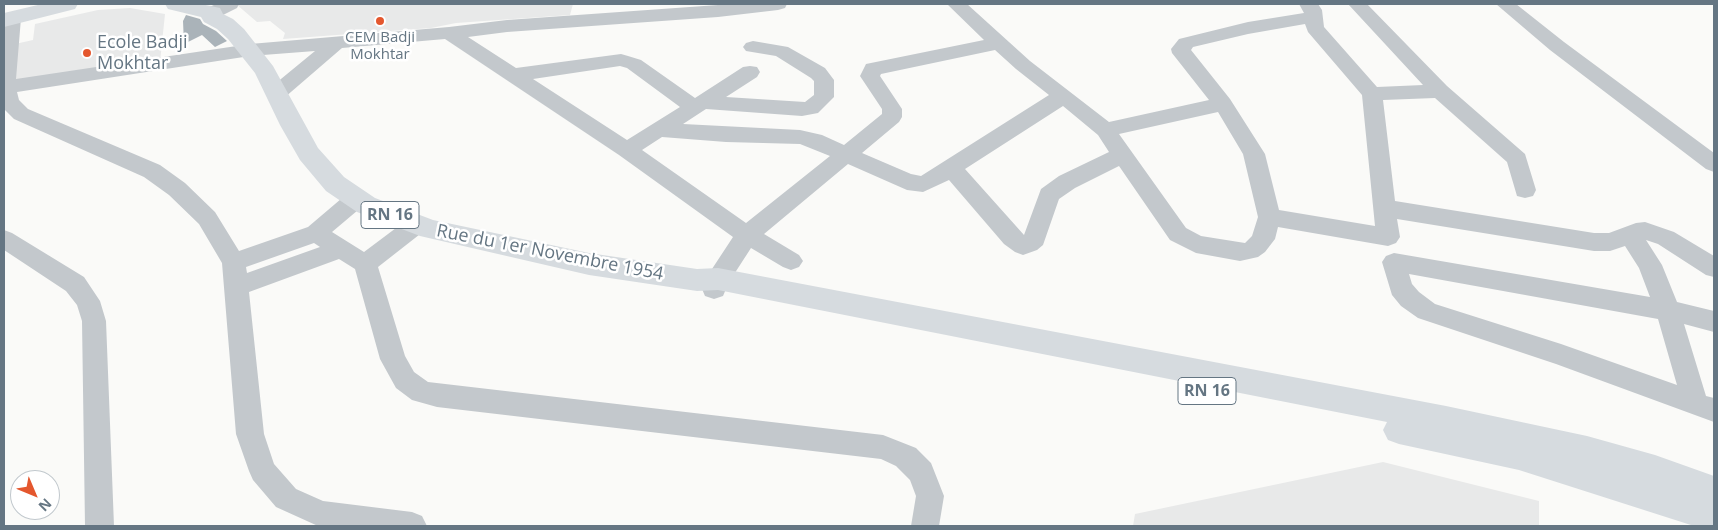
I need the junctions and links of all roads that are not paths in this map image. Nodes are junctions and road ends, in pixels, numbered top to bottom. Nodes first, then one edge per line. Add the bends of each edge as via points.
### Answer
1 (67, 4) edge
2 (176, 4) edge
3 (778, 4) edge
4 (956, 4) edge
5 (1357, 4) edge
6 (1505, 4) edge
7 (221, 8) edge
8 (1311, 10) edge
9 (10, 14) edge
10 (449, 33) junction
11 (997, 43) junction
12 (335, 44) junction
13 (753, 47) dead end
14 (250, 50) junction
15 (750, 72) dead end
16 (512, 75) junction
17 (4, 86) edge
18 (1440, 91) junction
19 (277, 93) junction
20 (1372, 94) junction
21 (1063, 96) junction
22 (1223, 104) junction
23 (698, 105) junction
24 (660, 130) junction
25 (1105, 130) junction
26 (627, 150) junction
27 (846, 155) junction
28 (1123, 155) junction
29 (1714, 164) edge
30 (951, 168) junction
31 (1525, 190) dead end
32 (356, 199) junction
33 (1384, 208) junction
34 (1269, 217) junction
35 (416, 225) junction
36 (316, 233) junction
37 (747, 235) junction
38 (1630, 235) junction
39 (1388, 237) junction
40 (4, 239) edge
41 (340, 249) junction
42 (791, 261) dead end
43 (234, 262) junction
44 (1394, 262) junction
45 (365, 264) junction
46 (1714, 268) edge
47 (709, 283) junction
48 (237, 287) junction
49 (1668, 311) junction
50 (1714, 322) edge
51 (1704, 407) edge
52 (1714, 491) edge
53 (1714, 517) edge
54 (100, 526) edge
55 (412, 526) edge
56 (925, 526) edge

1 - 9 main road
2 - 7 main road, Rue du 1er Novembre 1954 / RN 16
3 - 10 street
4 - 11 street
5 - 18 street
6 - 29 street
7 - 14 main road, Rue du 1er Novembre 1954 / RN 16 via 212,17 230,28
8 - 20 street via 1315,28
8 - 22 street via 1183,45 1182,53
9 - 17 street
10 - 12 street
10 - 16 street
11 - 21 street
11 - 27 street via 873,69 870,76 893,113 892,117
12 - 14 street
12 - 19 street
13 - 23 street via 781,51 818,73 824,80 824,97 812,108 802,109
14 - 17 street
14 - 19 main road, Rue du 1er Novembre 1954 / RN 16
15 - 23 street
16 - 23 street via 620,60 634,64
16 - 26 street
17 - 43 street via 9,102 21,114 152,171 177,189 207,218
18 - 20 street
18 - 31 street via 1517,159
19 - 32 main road, Rue du 1er Novembre 1954 / RN 16 via 309,154 336,184
20 - 33 street
21 - 25 street
21 - 30 street
22 - 25 street
22 - 34 street via 1254,154
23 - 24 street
24 - 26 street
24 - 27 street via 800,137
25 - 28 street
26 - 37 street
27 - 30 street via 914,184 923,184
27 - 37 street
28 - 30 street via 1067,182 1049,195 1035,239 1023,246 1012,238
28 - 34 street via 1168,222 1191,242 1250,251 1263,239
32 - 35 main road, Rue du 1er Novembre 1954 / RN 16
32 - 36 street
33 - 38 street via 1583,241 1610,242
33 - 39 street
34 - 39 street
35 - 45 street
35 - 47 main road, Rue du 1er Novembre 1954 / RN 16 via 589,264
36 - 41 street
36 - 43 street
37 - 42 street
37 - 47 street
38 - 46 street via 1636,232 1656,234
38 - 49 street via 1645,256
39 - 44 street
40 - 54 street via 76,284 88,301 94,321
41 - 45 street
41 - 48 street
43 - 48 street
44 - 49 street
44 - 51 street via 1401,288 1427,311
45 - 56 street via 393,359 405,380 421,392 883,447 906,457 921,472 930,496
47 - 52 main road, RN 16 via 1506,432 1587,450
47 - 53 main road, RN 16 via 860,321 1477,446 1580,474
48 - 55 street via 250,434 262,471 286,498 321,514
49 - 50 street
49 - 51 street

